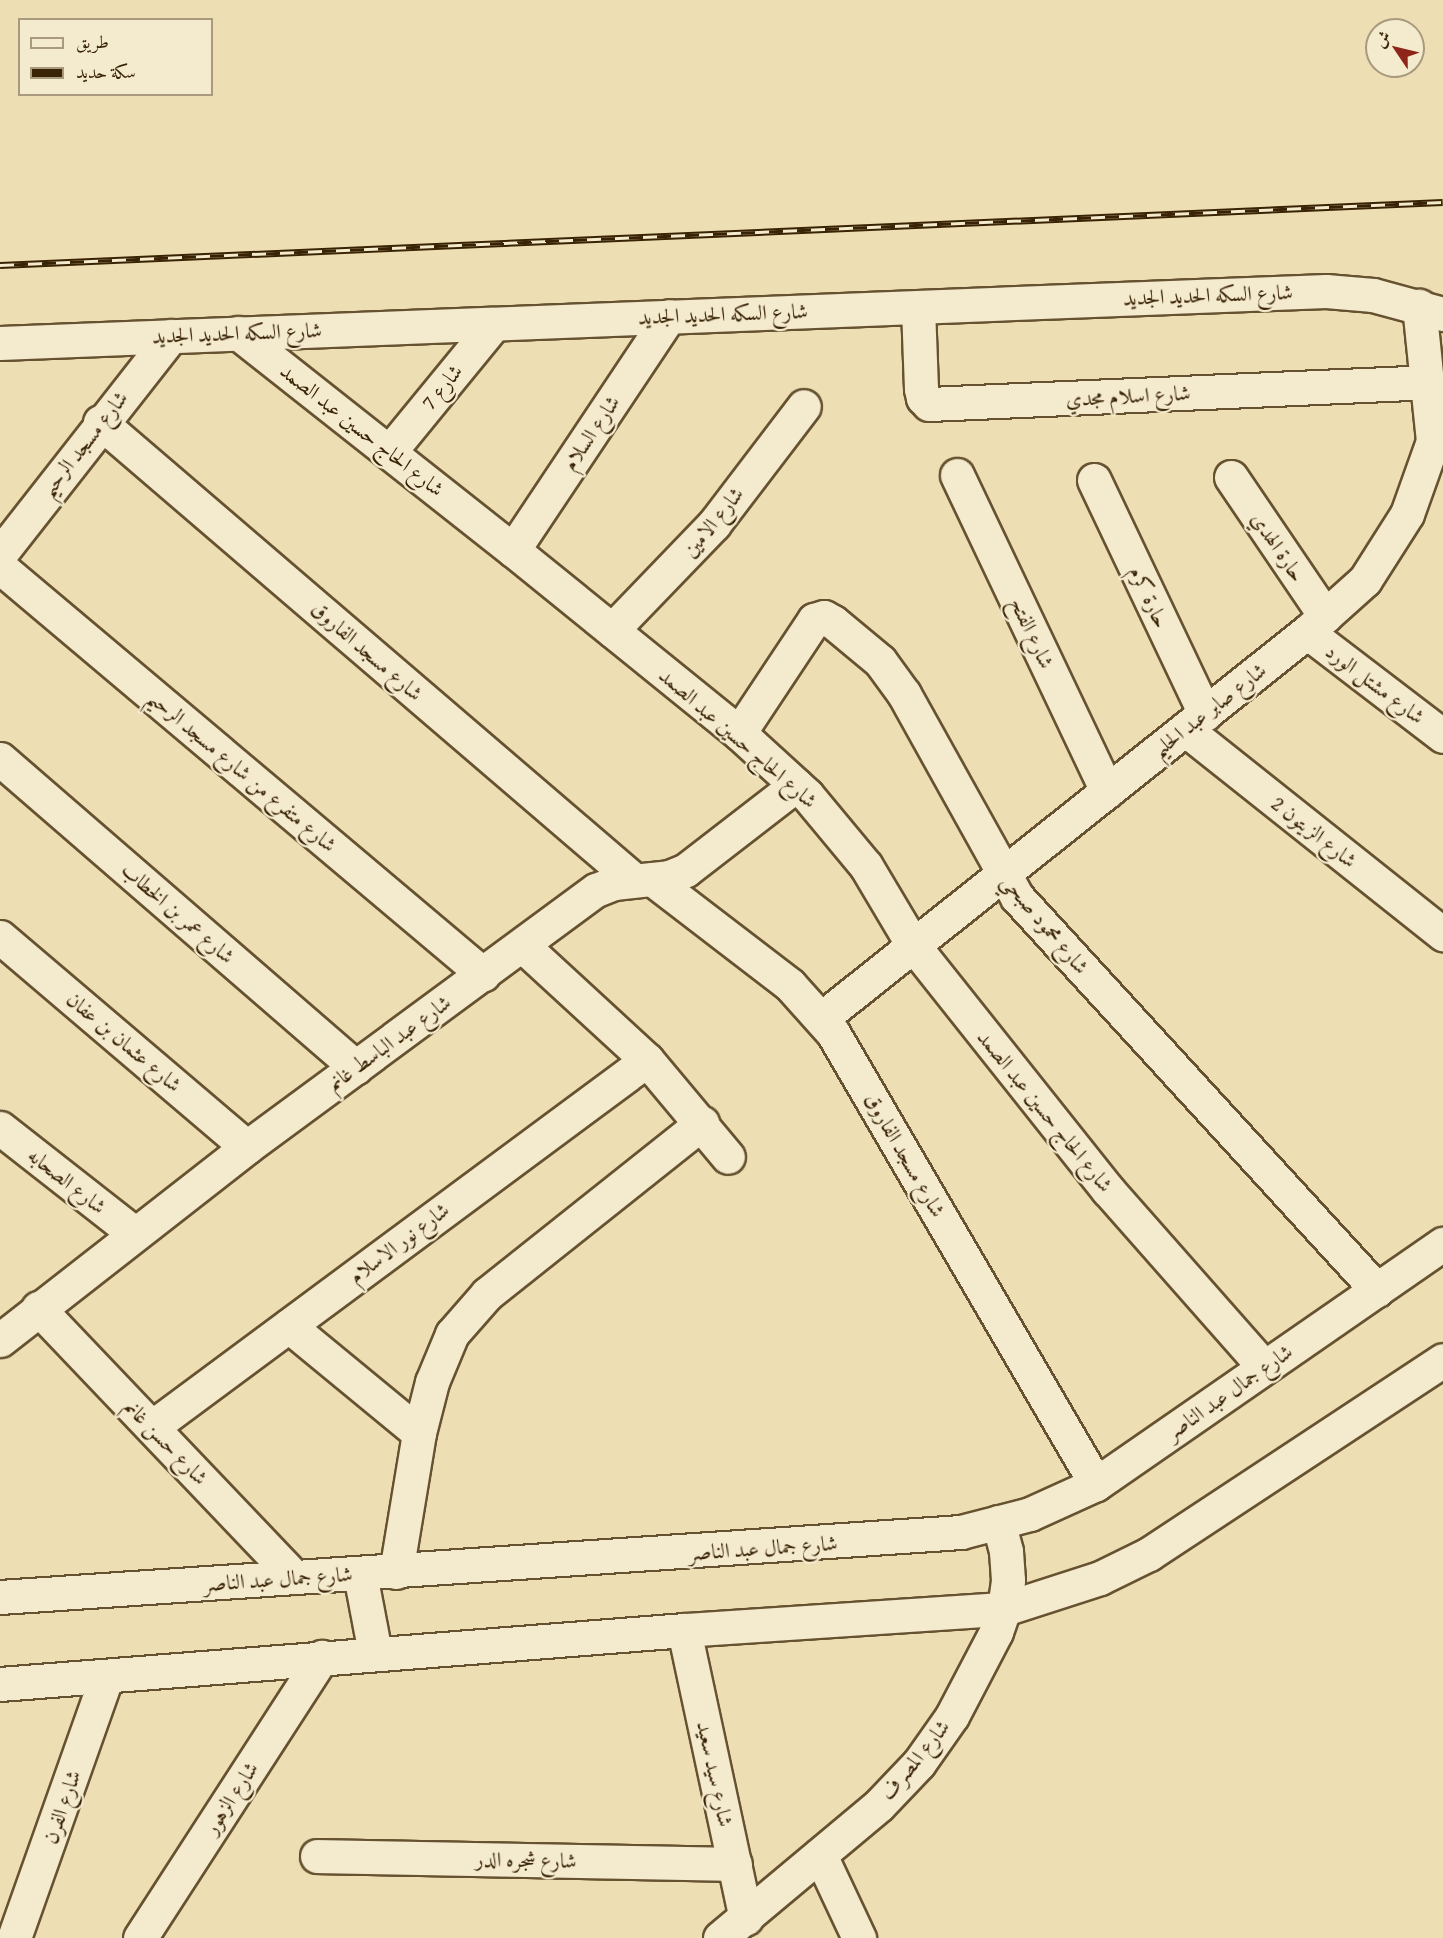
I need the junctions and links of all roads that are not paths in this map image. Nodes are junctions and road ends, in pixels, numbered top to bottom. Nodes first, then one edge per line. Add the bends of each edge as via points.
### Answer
1 (918, 307) junction
2 (1431, 310) edge
3 (669, 316) junction
4 (494, 324) junction
5 (238, 333) junction
6 (171, 336) junction
7 (0, 343) edge
8 (1426, 382) junction
9 (804, 406) dead end
10 (100, 422) junction
11 (390, 451) junction
12 (957, 476) dead end
13 (1231, 477) dead end
14 (1094, 480) dead end
15 (513, 550) junction
16 (0, 554) edge
17 (0, 567) edge
18 (1316, 624) junction
19 (612, 630) junction
20 (1195, 722) junction
21 (739, 733) junction
22 (1443, 736) edge
23 (0, 759) edge
24 (796, 785) junction
25 (1107, 791) junction
26 (1002, 874) junction
27 (643, 880) junction
28 (1443, 934) edge
29 (0, 937) edge
30 (522, 945) junction
31 (913, 945) junction
32 (483, 974) junction
33 (822, 1018) junction
34 (647, 1060) junction
35 (356, 1066) junction
36 (702, 1123) junction
37 (0, 1128) edge
38 (247, 1147) junction
39 (728, 1157) dead end
40 (134, 1233) junction
41 (1443, 1244) edge
42 (1377, 1290) junction
43 (38, 1308) junction
44 (289, 1326) junction
45 (0, 1340) edge
46 (1443, 1360) edge
47 (1264, 1367) junction
48 (152, 1427) junction
49 (419, 1433) junction
50 (1096, 1484) junction
51 (998, 1522) junction
52 (396, 1572) junction
53 (360, 1574) junction
54 (294, 1578) junction
55 (0, 1597) edge
56 (1004, 1610) junction
57 (684, 1630) junction
58 (375, 1653) junction
59 (322, 1657) junction
60 (107, 1676) junction
61 (0, 1684) edge
62 (820, 1855) junction
63 (317, 1856) dead end
64 (735, 1864) junction
65 (746, 1918) junction
66 (14, 1938) edge
67 (140, 1938) edge
68 (720, 1938) edge
69 (859, 1938) edge

1 - 2 street, شارع السكه الحديد الجديد via 1326,291 1373,295
1 - 3 street, شارع السكه الحديد الجديد
1 - 8 street, شارع اسلام مجدي via 921,389 929,404
2 - 8 street, شارع صابر عبد الحليم
3 - 4 street, شارع السكه الحديد الجديد
3 - 15 street, شارع السلام
4 - 5 street, شارع السكه الحديد الجديد
4 - 11 street, شارع 7
5 - 6 street, شارع السكه الحديد الجديد
5 - 11 street, شارع الحاج حسين عبد الصمد
6 - 7 street, شارع السكه الحديد الجديد
6 - 10 street, شارع مسجد الرحيم
8 - 18 street, شارع صابر عبد الحليم via 1433,441 1407,514 1365,580
9 - 19 street, شارع الامين via 714,524
10 - 16 street, شارع مسجد الرحيم
10 - 27 street, شارع مسجد الفاروق
11 - 15 street, شارع الحاج حسين عبد الصمد
12 - 25 street, شارع الفتح
13 - 18 street, حارة الهدي
14 - 20 street, حارة كرم
15 - 19 street, شارع الحاج حسين عبد الصمد
17 - 32 street, شارع متفرع من شارع مسجد الرحيم
18 - 20 street, شارع صابر عبد الحليم
18 - 22 street, شارع مشتل الورد
19 - 21 street, شارع الحاج حسين عبد الصمد
20 - 25 street, شارع صابر عبد الحليم
20 - 28 street, شارع الزيتون 2
21 - 24 street, شارع الحاج حسين عبد الصمد
21 - 26 street, شارع محمود صبحي via 814,620 824,617 893,676
23 - 35 street, شارع عمر بن الخطاب
24 - 27 street, شارع عبد الباسط غانم via 686,870
24 - 31 street, شارع الحاج حسين عبد الصمد via 866,866
25 - 26 street, شارع صابر عبد الحليم
26 - 31 street, شارع صابر عبد الحليم
26 - 42 street, شارع محمود صبحي via 1035,919
27 - 30 street, شارع عبد الباسط غانم via 596,890
27 - 33 street, شارع مسجد الفاروق via 790,986
29 - 38 street, شارع عثمان بن عفان
30 - 32 street, شارع عبد الباسط غانم
30 - 34 street
31 - 33 street, شارع صابر عبد الحليم
31 - 47 street, شارع الحاج حسين عبد الصمد via 1108,1190
32 - 35 street, شارع عبد الباسط غانم
33 - 50 street, شارع مسجد الفاروق
34 - 36 street
34 - 44 street, شارع نور الاسلام
35 - 38 street, شارع عبد الباسط غانم
36 - 39 street
36 - 49 street via 487,1294 452,1335 432,1382
37 - 40 street, شارع الصحابه
38 - 40 street, شارع عبد الباسط غانم
40 - 43 street, شارع عبد الباسط غانم
41 - 42 street, شارع جمال عبد الناصر
42 - 47 street, شارع جمال عبد الناصر
43 - 45 street, شارع عبد الباسط غانم
43 - 48 street, شارع حسن غانم
44 - 48 street, شارع نور الاسلام
44 - 49 street
46 - 56 street via 1149,1554 1100,1578
47 - 50 street, شارع جمال عبد الناصر
48 - 54 street, شارع حسن غانم
49 - 52 street
50 - 51 street, شارع جمال عبد الناصر via 1030,1514
51 - 52 street, شارع جمال عبد الناصر via 961,1532 890,1539
51 - 56 street, شارع المصرف via 1008,1580
52 - 53 street, شارع جمال عبد الناصر
53 - 54 street, شارع جمال عبد الناصر
53 - 58 street
54 - 55 street, شارع جمال عبد الناصر
56 - 57 street
56 - 62 street, شارع المصرف via 952,1716 919,1763 879,1805
57 - 58 street
57 - 64 street, شارع سيد سعيد
58 - 59 street
59 - 60 street
59 - 67 street, شارع الزهور
60 - 61 street
60 - 66 street, شارع الفرن
62 - 65 street, شارع المصرف
62 - 69 street
63 - 64 street, شارع شجره الدر
64 - 65 street, شارع سيد سعيد
65 - 68 street, شارع المصرف

